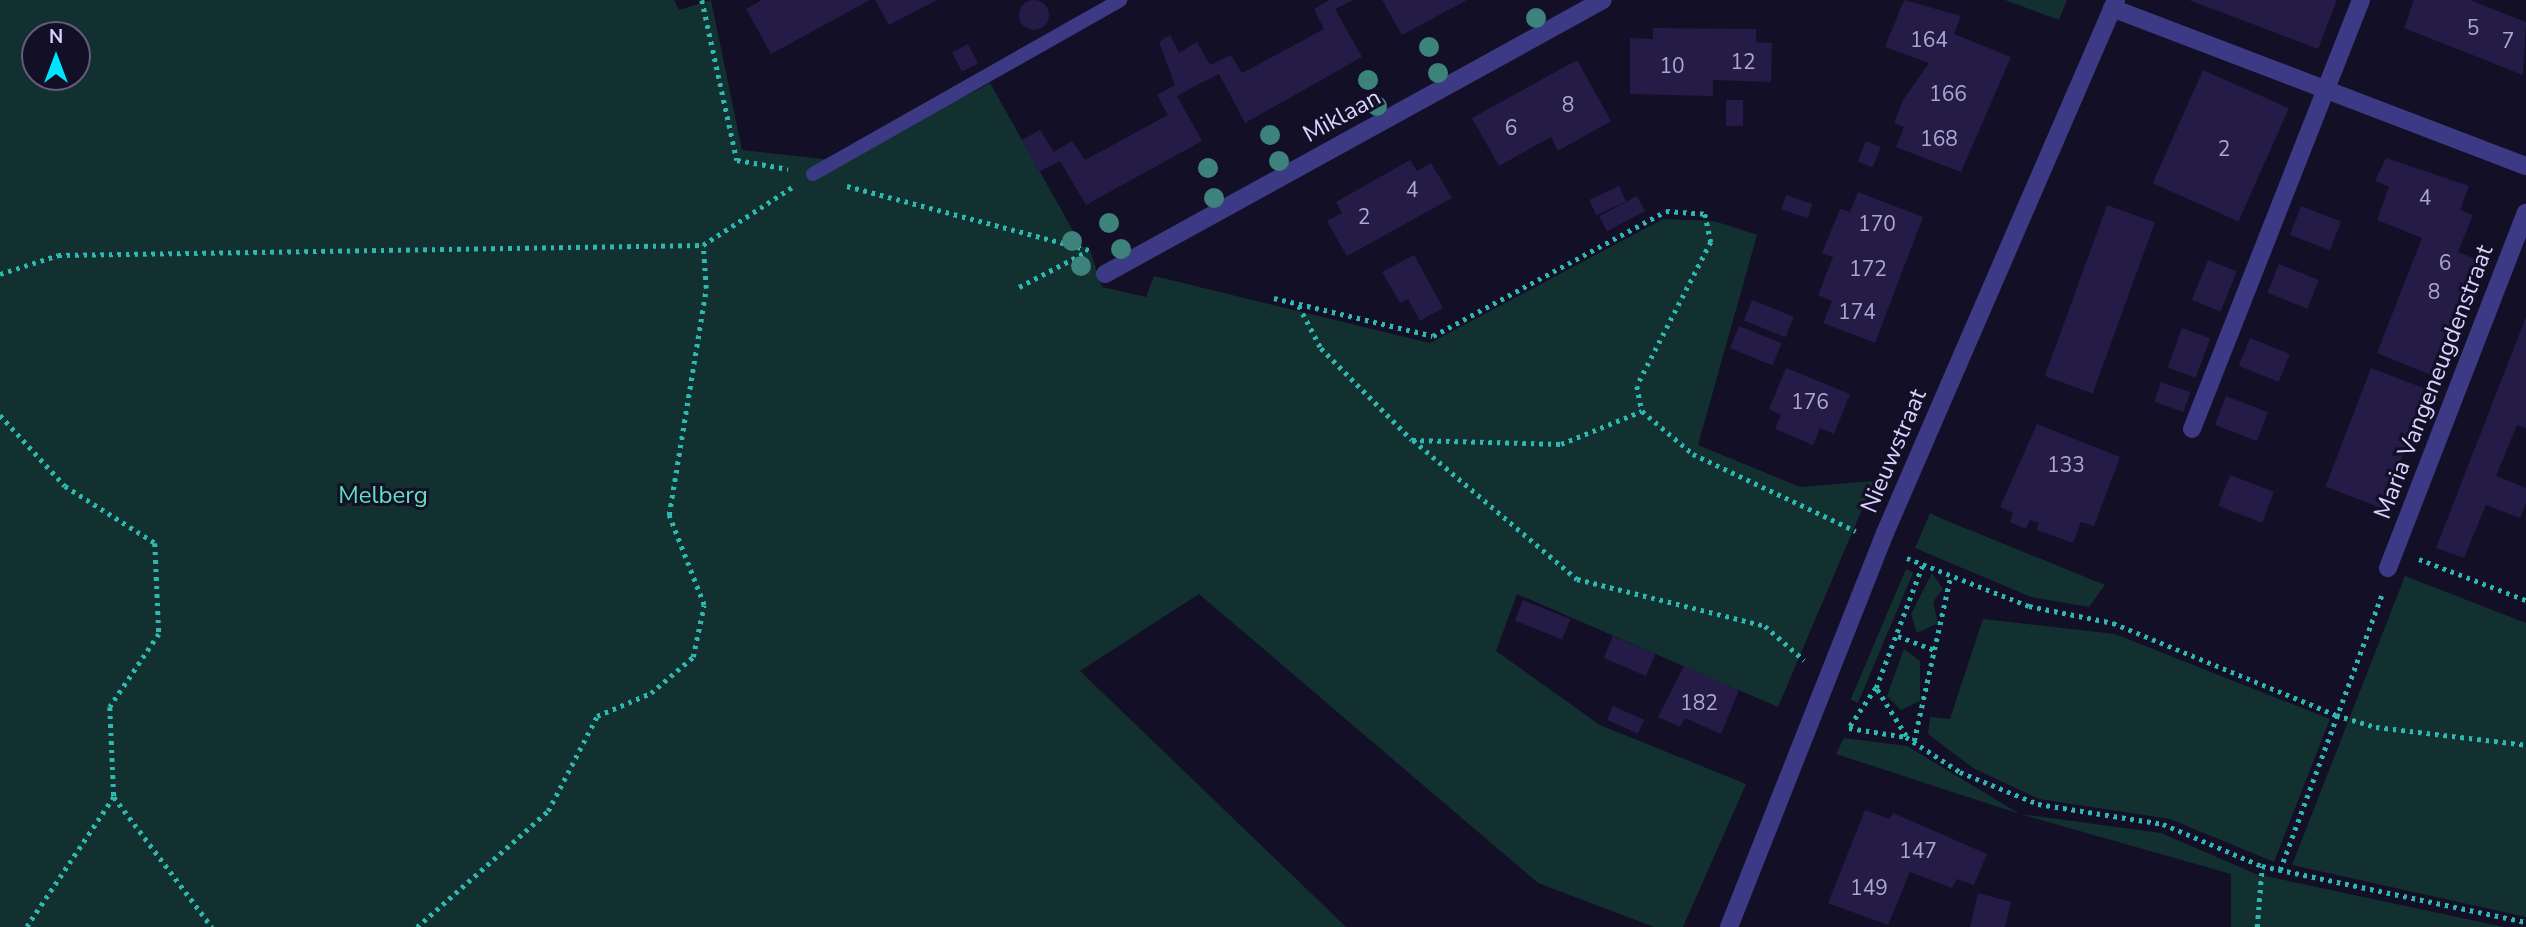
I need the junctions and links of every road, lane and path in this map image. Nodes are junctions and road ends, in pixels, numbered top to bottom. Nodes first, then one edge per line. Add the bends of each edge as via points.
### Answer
1 (702, 0) edge
2 (1120, 0) edge
3 (1603, 0) edge
4 (2361, 0) edge
5 (2114, 4) edge
6 (2326, 90) junction
7 (2526, 166) edge
8 (813, 174) junction
9 (2526, 213) edge
10 (703, 245) junction
11 (0, 274) edge
12 (1105, 274) dead end
13 (1019, 287) dead end
14 (1274, 298) dead end
15 (1299, 306) junction
16 (1642, 411) junction
17 (0, 415) edge
18 (2192, 429) dead end
19 (1412, 440) junction
20 (1860, 533) dead end
21 (2395, 550) junction
22 (1907, 558) dead end
23 (1922, 566) junction
24 (2388, 568) joint
25 (1950, 578) junction
26 (2526, 600) edge
27 (1898, 636) junction
28 (1934, 650) junction
29 (1805, 662) dead end
30 (1876, 688) junction
31 (2336, 715) junction
32 (1906, 737) junction
33 (1914, 741) junction
34 (2526, 745) edge
35 (114, 797) junction
36 (2262, 866) junction
37 (2279, 870) junction
38 (2522, 923) edge
39 (27, 927) edge
40 (212, 927) edge
41 (417, 927) edge
42 (1729, 927) edge
43 (2257, 927) edge

1 - 8 path via 737,160
2 - 8 lane
3 - 12 street, Miklaan
4 - 6 street
5 - 6 street
5 - 42 street, Nieuwstraat via 1885,533
6 - 7 street
6 - 18 street
8 - 10 path
8 - 13 path via 1090,250
9 - 21 street, Maria Vangeneugdenstraat
10 - 11 path via 58,255
10 - 41 path via 706,288 668,515 704,605 693,657 651,693 597,716 548,811
14 - 15 path
15 - 16 path via 1433,336 1666,211 1705,214 1712,242 1637,386
15 - 19 path via 1321,348
16 - 19 path via 1561,444
16 - 20 path via 1693,454
17 - 35 path via 65,486 155,543 159,634 110,707
19 - 29 path via 1577,579 1765,626
21 - 24 street, Maria Vangeneugdenstraat
21 - 26 path
22 - 23 path
23 - 25 path
23 - 27 path
24 - 31 path
25 - 28 path
25 - 31 path via 2029,606 2113,623
27 - 28 path
27 - 30 path
28 - 33 path
30 - 32 path
30 - 32 path via 1849,728
31 - 34 path via 2376,727
31 - 37 path
32 - 33 path
33 - 36 path via 1960,772 2038,804 2163,824
35 - 39 path
35 - 40 path
36 - 37 path
36 - 43 path
37 - 38 path

